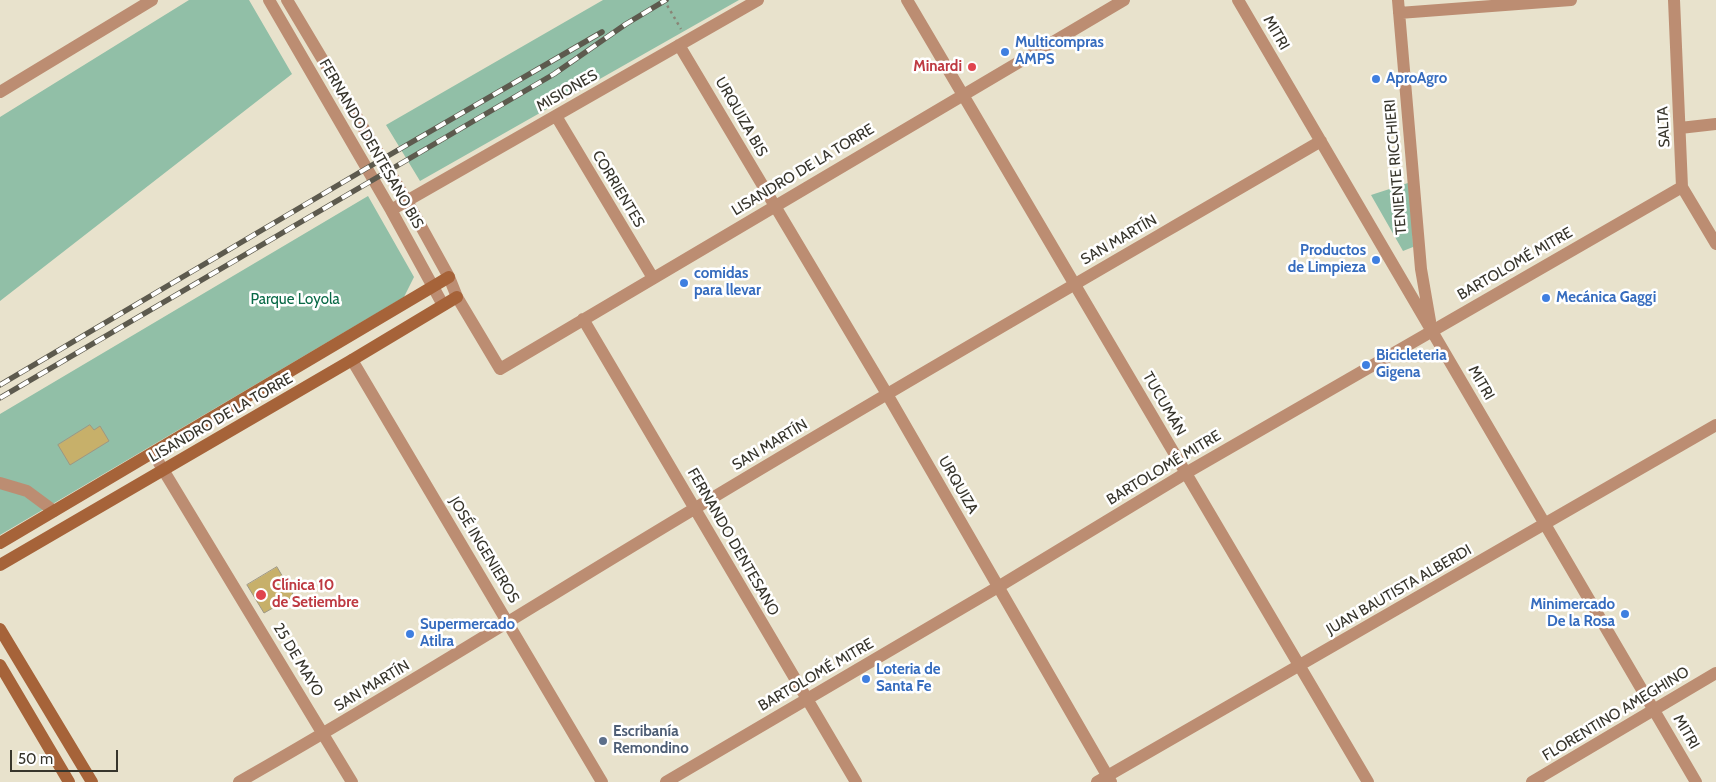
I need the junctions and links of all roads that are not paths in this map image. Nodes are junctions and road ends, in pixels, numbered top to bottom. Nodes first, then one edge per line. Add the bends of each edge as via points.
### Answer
1 (269, 0) edge
2 (287, 0) edge
3 (758, 0) edge
4 (907, 0) edge
5 (1124, 0) edge
6 (1238, 0) edge
7 (1398, 0) edge
8 (1571, 0) edge
9 (1674, 0) edge
10 (145, 2) edge
11 (1399, 13) junction
12 (683, 42) junction
13 (0, 92) edge
14 (962, 95) junction
15 (556, 116) junction
16 (1716, 124) edge
17 (1680, 128) junction
18 (1321, 141) junction
19 (1682, 187) junction
20 (407, 201) junction
21 (774, 206) junction
22 (391, 210) junction
23 (1716, 244) edge
24 (449, 278) junction
25 (653, 278) junction
26 (1075, 285) junction
27 (434, 287) junction
28 (457, 297) junction
29 (443, 304) junction
30 (583, 319) junction
31 (1432, 330) junction
32 (352, 360) junction
33 (887, 394) junction
34 (1716, 425) edge
35 (153, 453) junction
36 (164, 470) junction
37 (1186, 473) junction
38 (0, 483) edge
39 (695, 508) junction
40 (54, 511) junction
41 (1545, 524) junction
42 (0, 543) edge
43 (0, 565) edge
44 (998, 587) junction
45 (508, 623) junction
46 (0, 629) edge
47 (0, 665) edge
48 (1300, 665) junction
49 (1716, 673) edge
50 (807, 699) junction
51 (1654, 710) junction
52 (324, 734) junction
53 (1105, 780) edge
54 (69, 782) edge
55 (92, 782) edge
56 (239, 782) edge
57 (352, 782) edge
58 (602, 782) edge
59 (666, 782) edge
60 (856, 782) edge
61 (1368, 782) edge
62 (1532, 782) edge
63 (1696, 782) edge

1 - 22 street, FERNANDO DENTESANO BIS
2 - 20 street, FERNANDO DENTESANO BIS
3 - 12 street, MISIONES
4 - 14 street, TUCUMÁN
5 - 14 street, LISANDRO DE LA TORRE
6 - 18 street, MITRI
7 - 11 street, TENIENTE RICCHIERI
8 - 11 street
9 - 17 street, SALTA
10 - 13 street
11 - 31 street, TENIENTE RICCHIERI via 1421,269
12 - 15 street, MISIONES
12 - 21 street, URQUIZA BIS
14 - 21 street, LISANDRO DE LA TORRE
14 - 26 street, TUCUMÁN
15 - 20 street, MISIONES
15 - 25 street, CORRIENTES
16 - 17 street
17 - 19 street, SALTA
18 - 26 street, SAN MARTÍN
18 - 31 street, MITRI
19 - 23 street, SALTA
19 - 31 street, BARTOLOMÉ MITRE
20 - 22 street, MISIONES
20 - 24 street, FERNANDO DENTESANO BIS
21 - 25 street, LISANDRO DE LA TORRE
21 - 33 street, URQUIZA
22 - 27 street, FERNANDO DENTESANO BIS
24 - 27 street, LISANDRO DE LA TORRE
24 - 28 street
25 - 30 street, LISANDRO DE LA TORRE
26 - 33 street, SAN MARTÍN
26 - 37 street, TUCUMÁN
27 - 29 street, FERNANDO DENTESANO BIS
27 - 35 street, LISANDRO DE LA TORRE
28 - 29 street, LISANDRO DE LA TORRE
28 - 30 street, LISANDRO DE LA TORRE via 500,369
29 - 32 street, LISANDRO DE LA TORRE
30 - 39 street, FERNANDO DENTESANO
31 - 37 street, BARTOLOMÉ MITRE
31 - 41 street, MITRI
32 - 36 street, LISANDRO DE LA TORRE
32 - 45 street, JOSÉ INGENIEROS
33 - 39 street, SAN MARTÍN
33 - 44 street, URQUIZA
34 - 41 street, JUAN BAUTISTA ALBERDI
35 - 36 street, 25 DE MAYO
35 - 40 street, LISANDRO DE LA TORRE
36 - 43 street, LISANDRO DE LA TORRE
36 - 52 street, 25 DE MAYO
37 - 44 street, BARTOLOMÉ MITRE
37 - 48 street, TUCUMÁN
38 - 40 street via 27,491
39 - 45 street, SAN MARTÍN
39 - 50 street, FERNANDO DENTESANO
40 - 42 street, LISANDRO DE LA TORRE
41 - 48 street, JUAN BAUTISTA ALBERDI
41 - 51 street, MITRI
44 - 50 street, BARTOLOMÉ MITRE
44 - 53 street, URQUIZA
45 - 52 street, SAN MARTÍN
45 - 58 street, JOSÉ INGENIEROS
46 - 55 street
47 - 54 street
48 - 53 street, JUAN BAUTISTA ALBERDI
48 - 61 street, TUCUMÁN
49 - 51 street, FLORENTINO AMEGHINO
50 - 59 street, BARTOLOMÉ MITRE
50 - 60 street, FERNANDO DENTESANO
51 - 62 street, FLORENTINO AMEGHINO
51 - 63 street, MITRI
52 - 56 street, SAN MARTÍN
52 - 57 street, 25 DE MAYO

